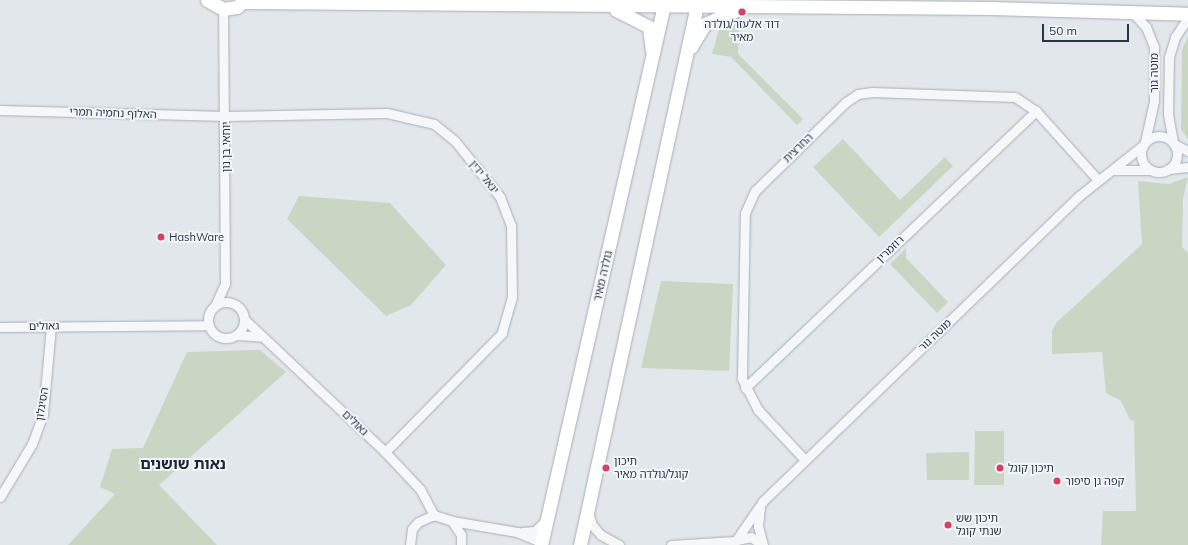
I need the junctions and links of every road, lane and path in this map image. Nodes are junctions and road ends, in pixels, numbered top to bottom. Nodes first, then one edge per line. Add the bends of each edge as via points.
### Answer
1 (207, 0) edge
2 (243, 1) edge
3 (497, 3) edge
4 (665, 3) edge
5 (698, 3) edge
6 (991, 3) edge
7 (605, 6) junction
8 (744, 7) junction
9 (223, 9) junction
10 (1132, 12) junction
11 (1188, 14) edge
12 (1188, 18) edge
13 (654, 58) junction
14 (684, 59) junction
15 (0, 110) edge
16 (1036, 111) junction
17 (226, 116) junction
18 (1174, 143) junction
19 (1144, 144) junction
20 (1188, 151) edge
21 (1188, 167) edge
22 (1168, 169) junction
23 (1152, 170) junction
24 (1110, 172) junction
25 (1098, 180) junction
26 (225, 284) junction
27 (233, 304) junction
28 (215, 306) junction
29 (244, 319) junction
30 (209, 324) junction
31 (51, 326) junction
32 (0, 327) edge
33 (237, 335) junction
34 (266, 337) junction
35 (745, 388) junction
36 (385, 452) junction
37 (804, 460) junction
38 (0, 497) edge
39 (763, 501) junction
40 (588, 510) junction
41 (434, 515) junction
42 (547, 518) junction
43 (452, 521) junction
44 (517, 532) junction
45 (735, 542) edge
46 (543, 544) edge
47 (410, 545) edge
48 (461, 545) edge
49 (580, 545) edge
50 (619, 545) edge
51 (671, 545) edge
52 (762, 545) edge

1 - 9 main road
2 - 3 main road
2 - 9 main road
3 - 7 main road
4 - 5 main road
4 - 7 main road
4 - 13 main road, גולדה מאיר
5 - 8 main road
5 - 14 main road
6 - 8 main road
6 - 10 main road
7 - 13 main road via 631,15 649,27
8 - 14 main road via 705,24
9 - 17 street, יוחאי בן נון
10 - 11 main road
10 - 19 street, מוטה גור via 1146,27 1154,47 1154,101
12 - 18 street, מוטה גור via 1175,37 1169,57 1168,114
13 - 42 main road, גולדה מאיר
14 - 40 main road
15 - 17 street, האלוף נחמיה תמרי
16 - 25 street, החרצית
16 - 35 street, רוזמרין
16 - 35 street, החרצית via 1022,100 1005,96 872,92 858,94 846,102 757,188 747,203 740,361
17 - 26 street, יוחאי בן נון
17 - 36 street, יגאל ידין via 387,113 434,124 455,141 500,197 511,225 514,268 512,297 502,333
18 - 19 street via 1160,136
18 - 20 street
18 - 22 street via 1176,158
19 - 23 street via 1142,161
19 - 24 street, מוטה גור
21 - 22 street
22 - 23 street
23 - 24 street, מוטה גור via 1132,168
24 - 25 street, מוטה גור
25 - 37 street, מוטה גור
26 - 27 street, יוחאי בן נון
26 - 28 street, יוחאי בן נון
27 - 28 street
27 - 29 street via 241,310
28 - 30 street via 209,314
29 - 33 street
29 - 34 street, גאולים
30 - 31 street, גאולים
30 - 33 street via 220,337
31 - 32 street, גאולים
31 - 38 street, הסיגלון via 43,414 32,444
33 - 34 street
34 - 36 street, גאולים
35 - 37 street, החרצית via 758,410
36 - 41 street, גאולים via 420,489
37 - 39 street, מוטה גור
39 - 45 street, מוטה גור
39 - 52 street via 758,522
40 - 49 main road
40 - 50 street via 598,532
41 - 43 street
41 - 47 street via 415,525
42 - 44 street via 535,531
42 - 46 main road, גולדה מאיר
43 - 44 street
43 - 48 street via 461,535
44 - 46 street
45 - 51 street
45 - 52 street via 751,537

